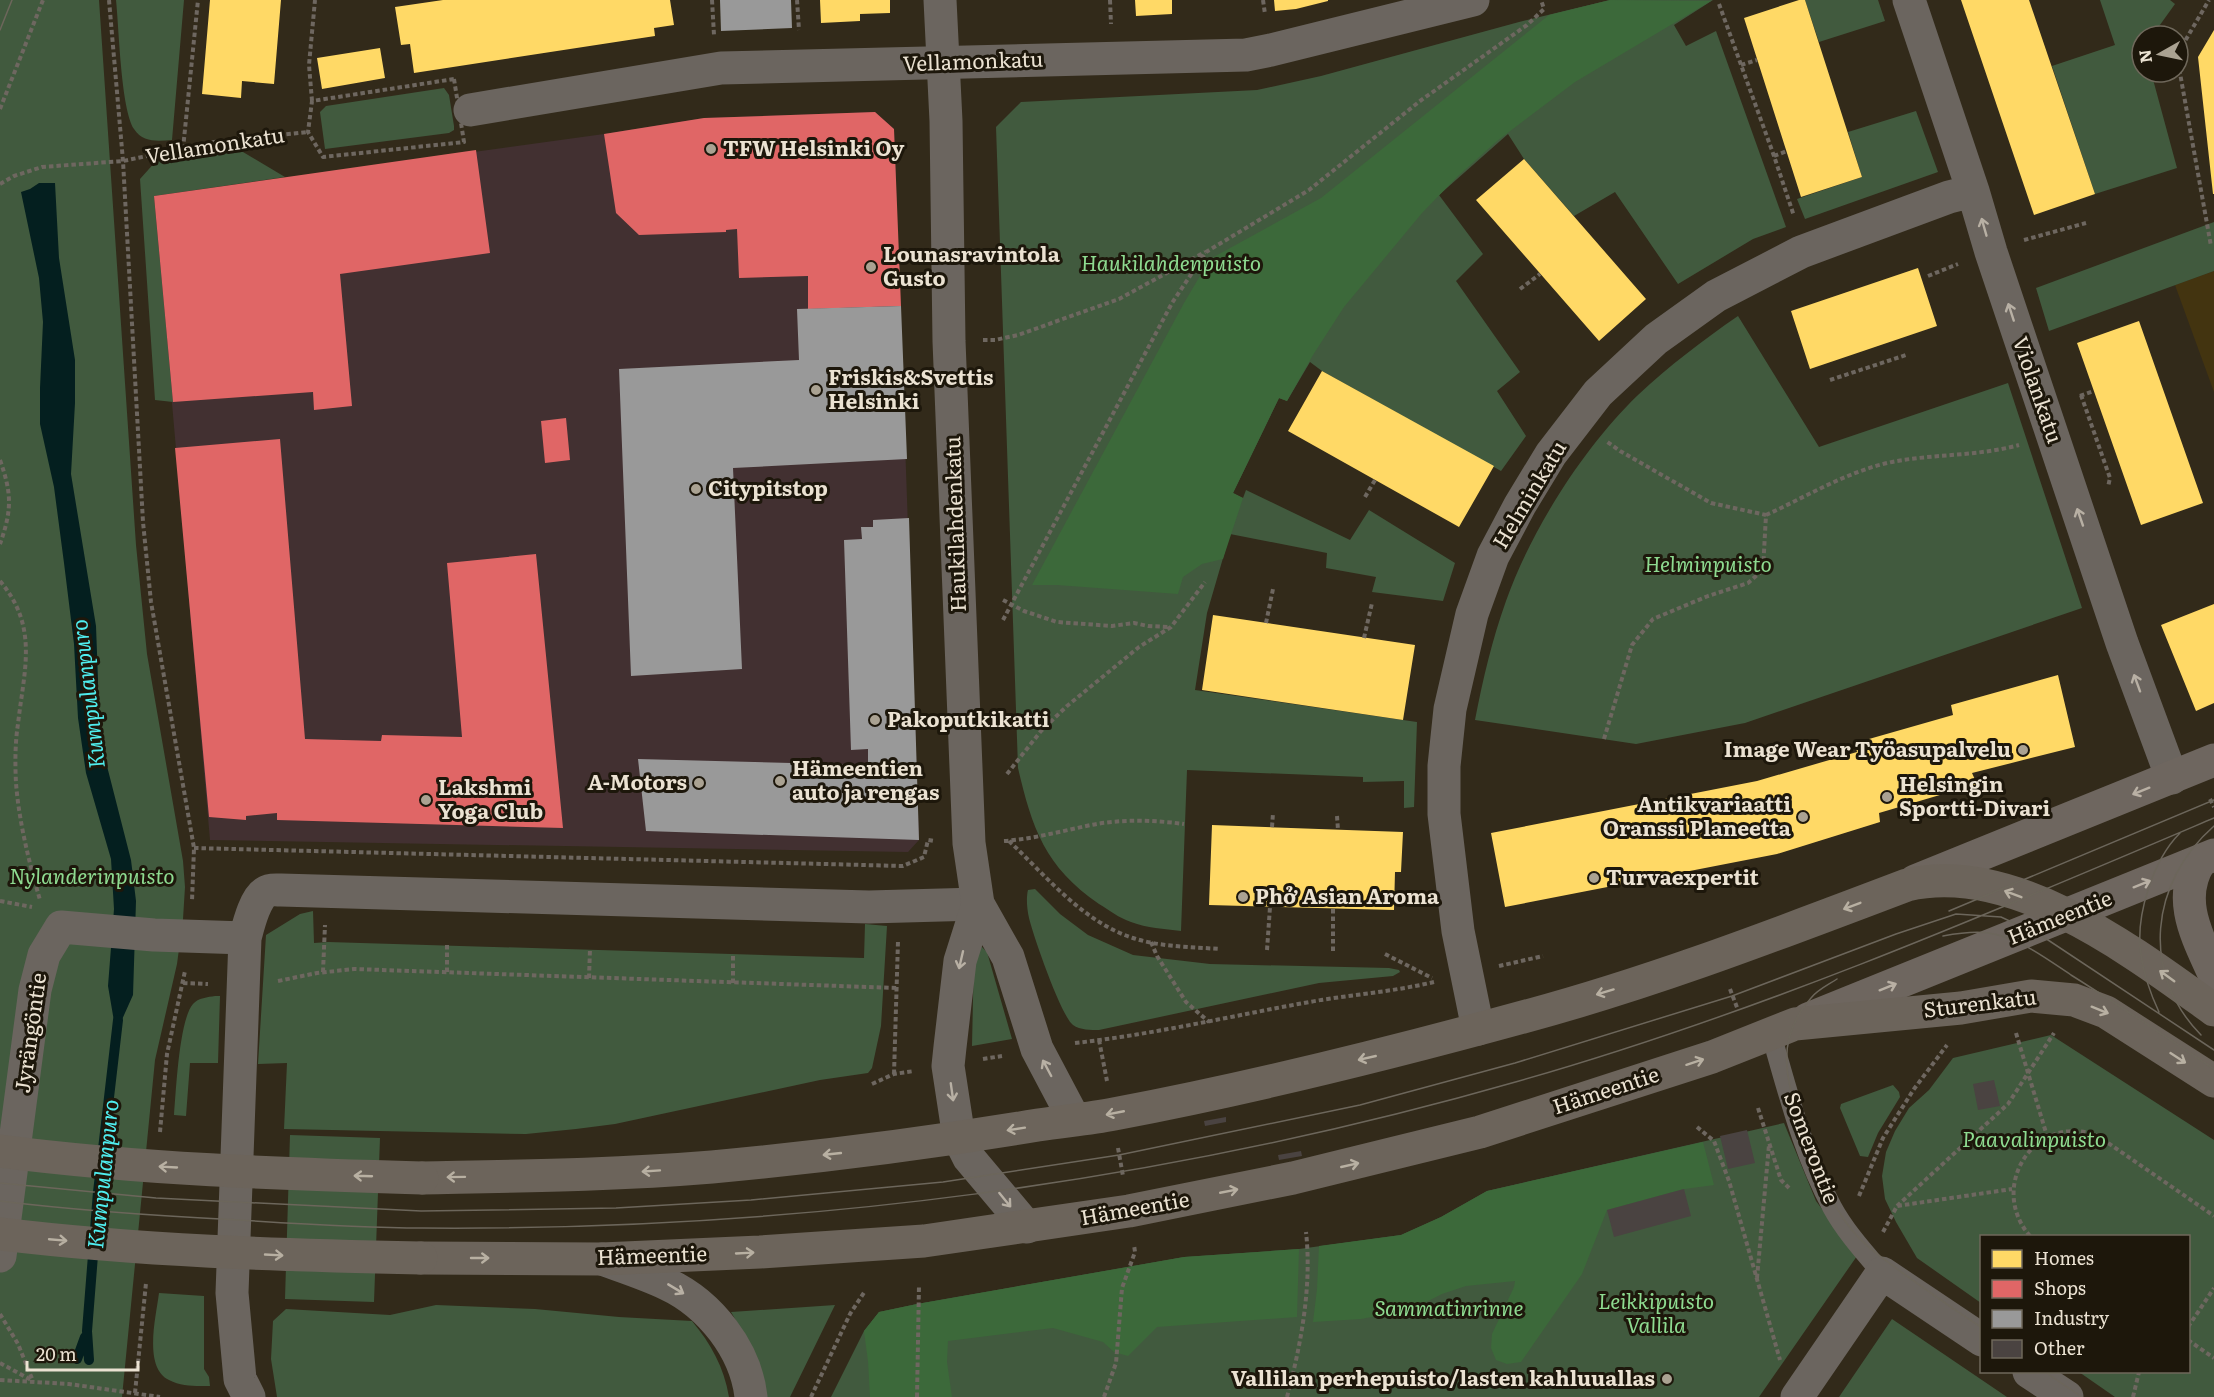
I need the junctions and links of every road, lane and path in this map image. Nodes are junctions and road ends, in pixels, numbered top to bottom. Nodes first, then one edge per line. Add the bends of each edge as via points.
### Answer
1 (43, 0) edge
2 (109, 0) edge
3 (198, 0) edge
4 (315, 0) edge
5 (712, 0) edge
6 (940, 0) edge
7 (1263, 0) edge
8 (1473, 0) edge
9 (1541, 0) edge
10 (1909, 0) edge
11 (2209, 0) edge
12 (1719, 4) dead end
13 (1265, 11) dead end
14 (2190, 32) edge
15 (714, 38) dead end
16 (1757, 60) dead end
17 (942, 62) junction
18 (1741, 65) junction
19 (2182, 84) edge
20 (312, 101) junction
21 (0, 109) edge
22 (470, 110) dead end
23 (308, 132) junction
24 (183, 149) junction
25 (1787, 152) dead end
26 (1774, 156) junction
27 (123, 161) junction
28 (0, 184) edge
29 (1973, 191) junction
30 (1794, 218) dead end
31 (2086, 223) dead end
32 (2013, 242) dead end
33 (2211, 246) dead end
34 (1206, 252) junction
35 (1540, 274) dead end
36 (1520, 289) dead end
37 (949, 341) junction
38 (1906, 355) dead end
39 (1830, 380) dead end
40 (2081, 395) dead end
41 (1601, 437) dead end
42 (2031, 442) dead end
43 (0, 460) edge
44 (1375, 480) dead end
45 (2103, 492) dead end
46 (1365, 497) dead end
47 (1766, 516) junction
48 (0, 544) edge
49 (0, 581) edge
50 (1205, 582) dead end
51 (1273, 588) dead end
52 (1003, 600) dead end
53 (1372, 603) dead end
54 (1012, 605) junction
55 (1003, 620) dead end
56 (1266, 623) dead end
57 (1171, 627) junction
58 (1364, 638) dead end
59 (1604, 739) dead end
60 (2214, 760) edge
61 (1006, 774) dead end
62 (2172, 778) junction
63 (1273, 813) dead end
64 (1337, 816) dead end
65 (1184, 824) dead end
66 (1272, 827) dead end
67 (1338, 830) dead end
68 (194, 848) junction
69 (2207, 857) edge
70 (1906, 885) junction
71 (325, 892) junction
72 (192, 903) dead end
73 (978, 904) junction
74 (900, 905) junction
75 (1270, 907) dead end
76 (42, 909) dead end
77 (1333, 909) dead end
78 (2068, 914) junction
79 (245, 938) junction
80 (1150, 941) junction
81 (447, 945) dead end
82 (1220, 949) dead end
83 (590, 950) dead end
84 (1267, 950) dead end
85 (1333, 952) dead end
86 (733, 954) dead end
87 (1385, 954) dead end
88 (1542, 956) dead end
89 (185, 967) dead end
90 (323, 972) junction
91 (447, 973) junction
92 (1466, 974) junction
93 (2214, 974) edge
94 (589, 978) junction
95 (733, 982) junction
96 (243, 986) junction
97 (897, 988) junction
98 (2214, 1010) edge
99 (1209, 1022) junction
100 (1478, 1029) junction
101 (1783, 1029) junction
102 (2056, 1030) dead end
103 (2015, 1031) dead end
104 (1947, 1045) dead end
105 (1051, 1047) junction
106 (948, 1066) junction
107 (2028, 1073) junction
108 (894, 1074) junction
109 (2214, 1081) edge
110 (872, 1084) dead end
111 (1758, 1108) dead end
112 (1074, 1119) junction
113 (1697, 1127) dead end
114 (2047, 1136) junction
115 (959, 1138) junction
116 (1769, 1142) junction
117 (0, 1151) edge
118 (2012, 1189) junction
119 (1796, 1196) dead end
120 (1857, 1199) dead end
121 (1897, 1206) junction
122 (2214, 1216) edge
123 (1027, 1227) junction
124 (1886, 1227) dead end
125 (1306, 1232) dead end
126 (0, 1233) edge
127 (2029, 1235) edge
128 (1135, 1252) dead end
129 (0, 1256) edge
130 (602, 1259) junction
131 (1882, 1273) junction
132 (1757, 1282) junction
133 (919, 1286) dead end
134 (2214, 1287) edge
135 (865, 1292) dead end
136 (0, 1314) edge
137 (2190, 1324) edge
138 (1980, 1339) edge
139 (2190, 1341) edge
140 (2214, 1358) edge
141 (0, 1363) edge
142 (2032, 1373) edge
143 (2139, 1373) edge
144 (0, 1380) edge
145 (33, 1381) junction
146 (1790, 1383) edge
147 (160, 1397) edge
148 (249, 1397) edge
149 (751, 1397) edge
150 (811, 1397) edge
151 (917, 1397) edge
152 (1104, 1397) edge
153 (1287, 1397) edge
154 (2067, 1397) edge
155 (2133, 1397) edge

1 - 21 path
2 - 27 path
3 - 24 path
4 - 20 path via 309,65
5 - 15 path
6 - 17 street, Haukilahdenkatu
7 - 13 path
8 - 17 street, Vellamonkatu via 1246,55
9 - 34 path via 1544,9 1527,25 1420,101 1309,190
10 - 29 street, Violankatu
11 - 14 path
12 - 18 path
16 - 18 path
17 - 22 street, Vellamonkatu via 721,68
17 - 37 street, Haukilahdenkatu
18 - 26 path
19 - 33 path
20 - 23 path, Vellamonkatu
20 - 23 path, Vellamonkatu via 454,79 464,142 323,157
23 - 24 path, Vellamonkatu
24 - 27 path, Vellamonkatu
25 - 26 path
26 - 30 path
27 - 28 path, Vellamonkatu via 42,167
27 - 68 path via 151,602
62 -> 29 street, Violankatu via 2122,643
29 - 92 street, Helminkatu via 1801,252 1716,296 1656,339 1598,393 1551,454 1493,556 1471,617 1450,709 1444,814
31 - 32 path
34 - 37 path via 1119,299 1048,326 995,340
34 - 54 path via 1172,303
35 - 36 path
37 - 73 street, Haukilahdenkatu via 967,822
38 - 39 path
40 - 45 path via 2109,478 2109,486
41 - 47 path via 1711,503
42 - 47 path via 1996,452 1898,461 1867,468
43 - 48 path via 11,500
44 - 46 path
47 - 59 path via 1763,570 1748,583 1653,619 1632,645
49 - 76 path via 17,605 27,644 17,726 16,784
50 - 57 path
51 - 56 path
52 - 54 path
53 - 58 path
54 - 55 path
54 - 57 path via 1057,622
57 - 61 path via 1139,647 1067,706
60 - 62 main road
62 -> 70 main road
63 - 66 path
64 - 67 path
65 - 80 path via 1159,821 1092,825 1008,841 1091,916 1133,938
68 - 72 path
68 - 74 path via 903,866
78 -> 69 main road, Hämeentie
69 - 93 main road via 2192,872 2190,915
78 -> 70 main road via 1991,885 1956,880
70 -> 100 main road via 1661,975
71 - 74 street
71 - 79 street via 266,892 255,907
71 - 90 path
73 - 74 street
73 - 105 street, Haukilahdenkatu
73 -> 106 street, Haukilahdenkatu via 960,961
74 - 97 path
75 - 84 path
77 - 85 path
98 -> 78 main road via 2142,959
101 -> 78 main road, Hämeentie
79 - 96 street
79 - 129 street, Jyrängöntie via 61,927 44,955 35,990
80 - 82 path
80 - 99 path via 1186,1002
81 - 91 path
83 - 94 path
86 - 95 path
87 - 99 path via 1438,981
88 - 92 path
89 - 96 path via 183,983
90 - 91 path via 354,969
90 - 96 path
91 - 94 path
92 - 100 street, Helminkatu
94 - 95 path
95 - 97 path
96 - 148 street via 232,1293 240,1379
97 - 108 path
99 - 105 path
100 -> 112 main road via 1267,1082
101 -> 109 main road, Sturenkatu via 1961,1008 2008,998 2055,997 2106,1011
123 -> 101 main road, Hämeentie via 1258,1185 1415,1148 1712,1057
101 - 131 lane, Somerontie via 1794,1111 1820,1182 1838,1215
102 - 107 path
103 - 107 path
104 - 120 path via 1883,1138
105 - 106 path
112 -> 105 street, Haukilahdenkatu
106 - 108 path
106 -> 115 street, Haukilahdenkatu
107 - 114 path
107 - 121 path via 2008,1104
108 - 110 path
111 - 116 path
112 -> 115 main road
113 - 132 path via 1714,1140
114 - 118 path via 2022,1159
114 - 122 path via 2083,1130 2098,1136
115 -> 117 main road, bridge via 710,1167 422,1178 158,1166
115 -> 123 street, Haukilahdenkatu via 969,1158
116 - 119 path via 1782,1180
116 - 132 path
118 - 121 path
118 - 127 path via 2020,1226
121 - 124 path
130 -> 123 main road, Hämeentie via 924,1241
125 - 153 path via 1304,1309
126 -> 130 main road, Hämeentie, bridge via 150,1248 289,1256
128 - 152 path via 1122,1288 1116,1363
130 -> 149 street via 668,1284 694,1300 732,1342 746,1369
131 - 138 street, Somerontie
131 - 146 street
132 - 146 path
133 - 151 path
134 - 137 path
135 - 150 path via 850,1314
136 - 145 path
139 - 140 path
141 - 145 path
142 - 154 street
143 - 155 path
144 - 145 path
145 - 147 path

